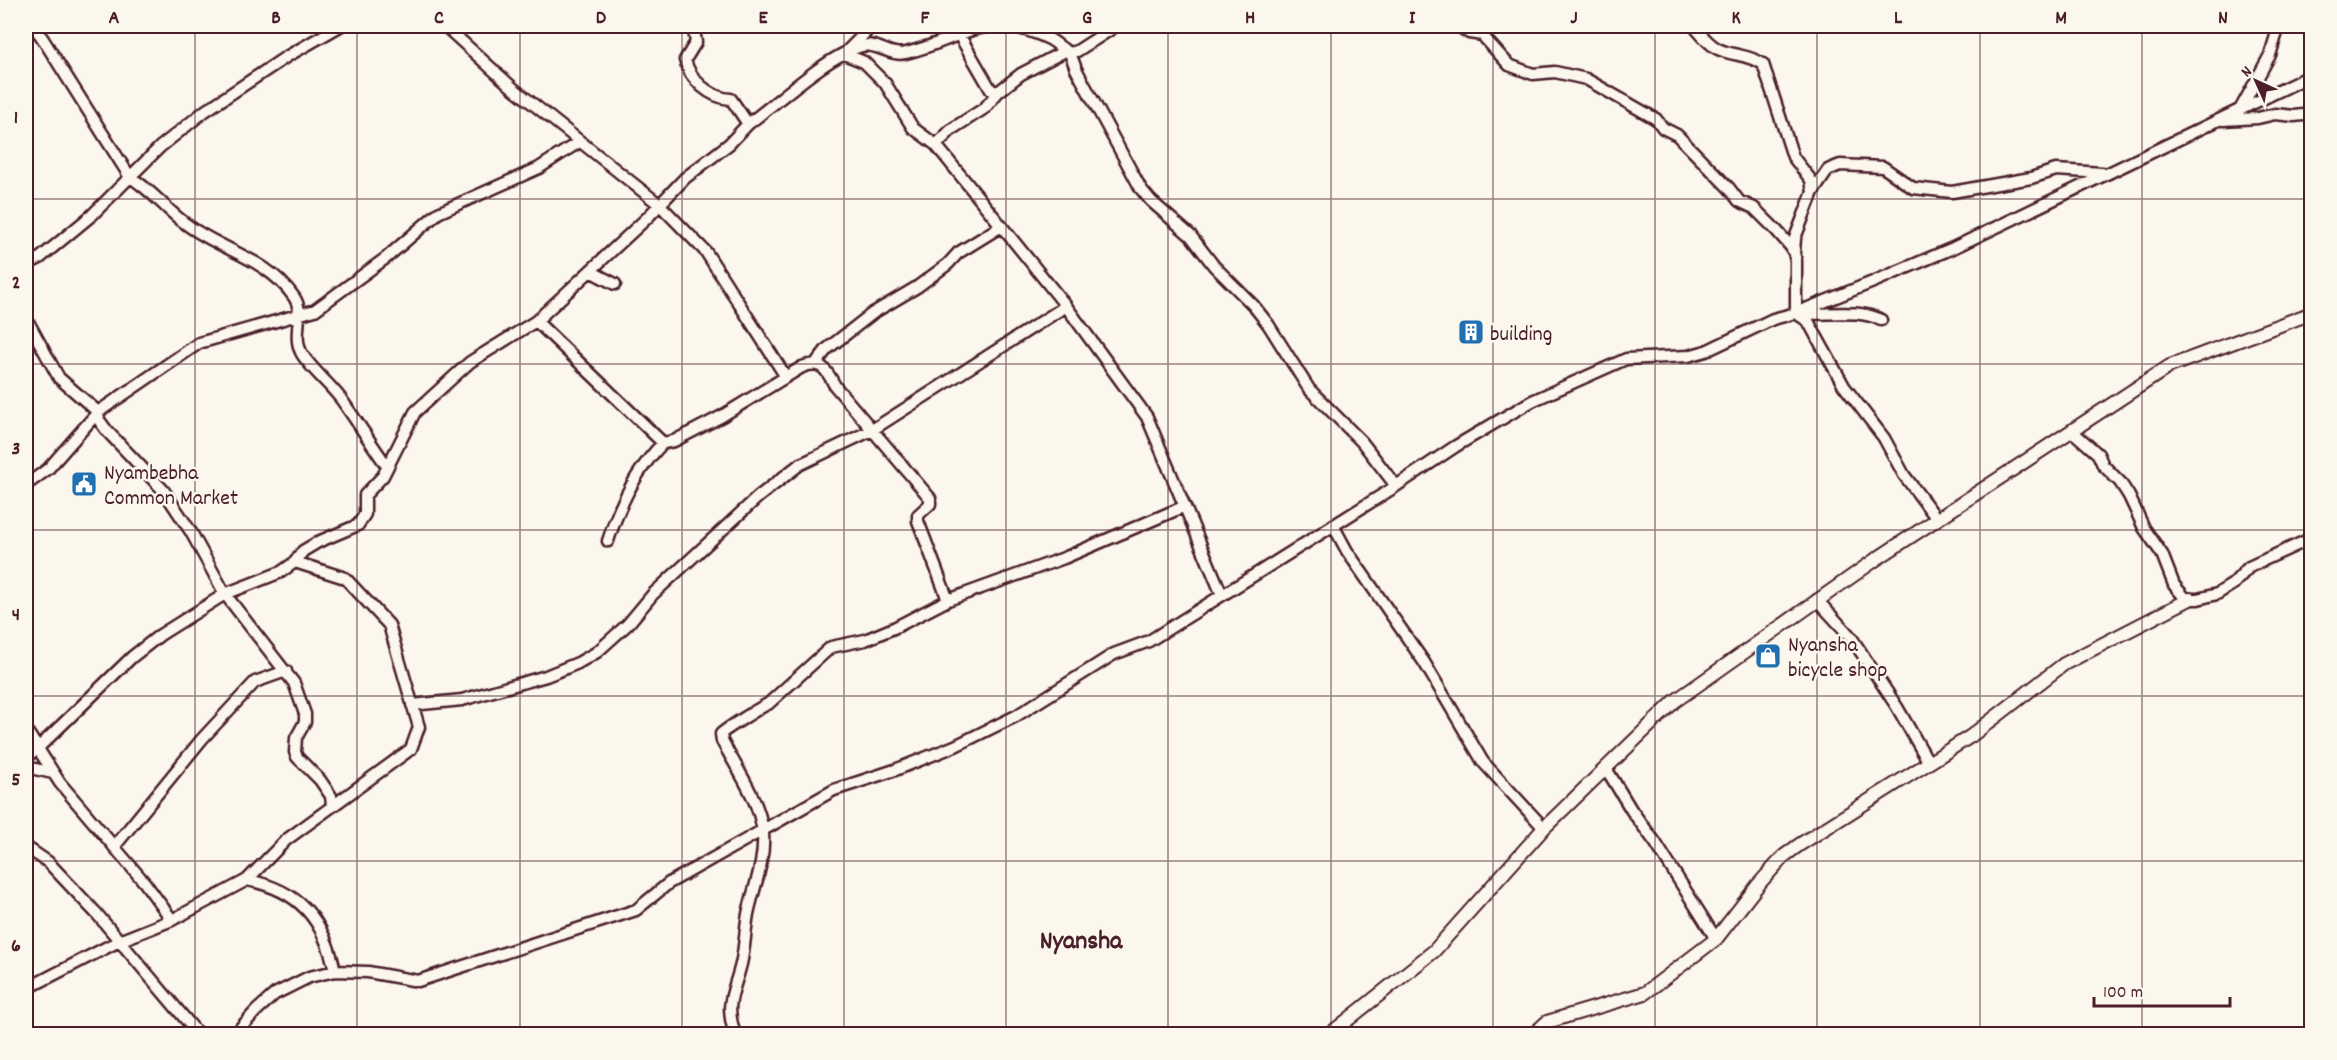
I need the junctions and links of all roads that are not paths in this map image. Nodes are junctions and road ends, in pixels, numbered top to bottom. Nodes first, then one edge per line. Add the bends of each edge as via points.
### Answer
1 (33, 26) edge
2 (340, 26) edge
3 (445, 26) edge
4 (693, 26) edge
5 (872, 26) edge
6 (967, 26) edge
7 (1116, 26) edge
8 (1458, 26) edge
9 (1694, 26) edge
10 (2279, 26) edge
11 (958, 33) junction
12 (1067, 52) junction
13 (844, 54) junction
14 (2312, 75) edge
15 (998, 92) junction
16 (2241, 108) junction
17 (2312, 114) edge
18 (2217, 120) junction
19 (748, 124) junction
20 (579, 142) junction
21 (936, 145) junction
22 (2106, 174) junction
23 (130, 177) junction
24 (1813, 192) junction
25 (660, 205) junction
26 (1000, 227) junction
27 (1794, 252) junction
28 (26, 266) edge
29 (590, 271) junction
30 (615, 285) dead end
31 (1066, 306) junction
32 (1796, 313) junction
33 (2312, 313) edge
34 (300, 314) junction
35 (26, 318) edge
36 (1881, 320) dead end
37 (536, 321) junction
38 (816, 363) junction
39 (786, 377) junction
40 (98, 412) junction
41 (872, 430) junction
42 (2072, 431) junction
43 (663, 443) junction
44 (387, 466) junction
45 (26, 485) edge
46 (1396, 486) junction
47 (1183, 507) junction
48 (1937, 519) junction
49 (1333, 525) junction
50 (2312, 538) edge
51 (608, 541) dead end
52 (295, 562) junction
53 (225, 594) junction
54 (1222, 595) junction
55 (2190, 598) junction
56 (948, 600) junction
57 (1817, 600) junction
58 (286, 671) junction
59 (412, 705) junction
60 (26, 730) edge
61 (38, 748) junction
62 (27, 758) edge
63 (1929, 763) junction
64 (26, 767) edge
65 (1607, 770) junction
66 (53, 773) junction
67 (332, 805) junction
68 (1544, 828) junction
69 (763, 831) junction
70 (26, 847) edge
71 (114, 847) junction
72 (247, 880) junction
73 (172, 920) junction
74 (1716, 939) junction
75 (119, 941) junction
76 (335, 971) junction
77 (26, 989) edge
78 (198, 1035) edge
79 (235, 1035) edge
80 (735, 1035) edge
81 (1330, 1035) edge
82 (1534, 1035) edge

1 - 23 street
2 - 23 street via 205,111
3 - 20 street
4 - 19 street via 696,42 686,60 689,70 710,93 730,99
5 - 13 street
6 - 11 street
7 - 12 street via 1077,51
8 - 27 street via 1482,35 1509,65 1533,74 1555,72 1586,79 1656,119 1677,135 1739,201 1754,208
9 - 24 street via 1718,50 1752,57 1763,64 1793,157 1811,180
10 - 16 street via 2270,55
11 - 12 street via 1007,26 1049,38
11 - 13 street via 906,53 863,45
11 - 15 street via 991,90
12 - 15 street via 1027,70
12 - 46 street via 1141,189 1191,236 1253,305 1309,389 1362,442
13 - 19 street
13 - 21 street via 864,62 885,83 913,128
14 - 16 street
15 - 21 street via 985,108 952,129
16 - 18 street
17 - 18 street
18 - 22 street
19 - 25 street via 678,184
20 - 25 street
20 - 34 street via 539,168 438,213 386,258 315,310
21 - 26 street
22 - 24 street via 2056,170 1952,192 1913,188 1883,167 1840,165 1828,170
22 - 32 street via 1953,248
23 - 28 street via 85,221
23 - 34 street via 210,241 269,269 295,298
24 - 27 street via 1795,238
25 - 29 street
25 - 39 street via 706,252
26 - 31 street
26 - 38 street via 958,253 917,287 873,313 827,349
27 - 32 street
29 - 30 street
29 - 37 street
31 - 41 street
31 - 47 street via 1146,417
32 - 36 street via 1863,314
32 - 46 street via 1688,356 1626,359 1532,401
32 - 48 street via 1808,321 1844,386
33 - 42 street via 2170,366
34 - 40 street via 199,344
34 - 44 street via 297,336 301,353 340,397
35 - 40 street via 59,378
37 - 43 street
37 - 44 street via 470,362 415,412
38 - 39 street
38 - 41 street via 830,375
39 - 43 street via 715,420
40 - 45 street via 48,469
40 - 53 street via 107,431 164,491
41 - 56 street via 930,498 918,521
41 - 59 street via 799,465 758,497 653,594 628,624 579,663 462,700
42 - 48 street
42 - 55 street via 2098,454 2120,482 2162,554 2174,585 2186,599
43 - 51 street via 642,468
44 - 52 street via 365,495 365,514 358,525 318,542 303,551
46 - 49 street
47 - 54 street
47 - 56 street via 1064,558
48 - 57 street
49 - 54 street
49 - 68 street via 1431,673 1483,762
50 - 55 street via 2249,567 2217,594
52 - 53 street via 281,572
52 - 59 street via 345,578 389,626
53 - 58 street
53 - 61 street via 132,657
54 - 69 street via 1149,641 1114,654 1016,716 955,746 834,790
55 - 63 street via 2064,664 1971,736
56 - 69 street via 875,636 831,647 768,704 724,730 722,741 753,799
57 - 63 street via 1851,637
57 - 65 street via 1675,701
58 - 67 street via 305,714 296,738 297,758 314,773 331,796
58 - 71 street via 255,682 202,739
59 - 67 street via 419,728 411,749
60 - 61 street
61 - 62 street
61 - 66 street
63 - 74 street via 1784,856
64 - 66 street
65 - 68 street
65 - 74 street
66 - 71 street
67 - 72 street via 286,840
68 - 81 street via 1434,951
69 - 76 street via 669,883 636,910 566,934 418,981
69 - 80 street via 763,861 729,1003
70 - 75 street via 48,862
71 - 73 street
72 - 73 street
72 - 76 street via 296,898 303,905 324,934
73 - 75 street
74 - 82 street via 1645,993 1547,1022
75 - 77 street
75 - 78 street
76 - 79 street via 288,986 256,1011

